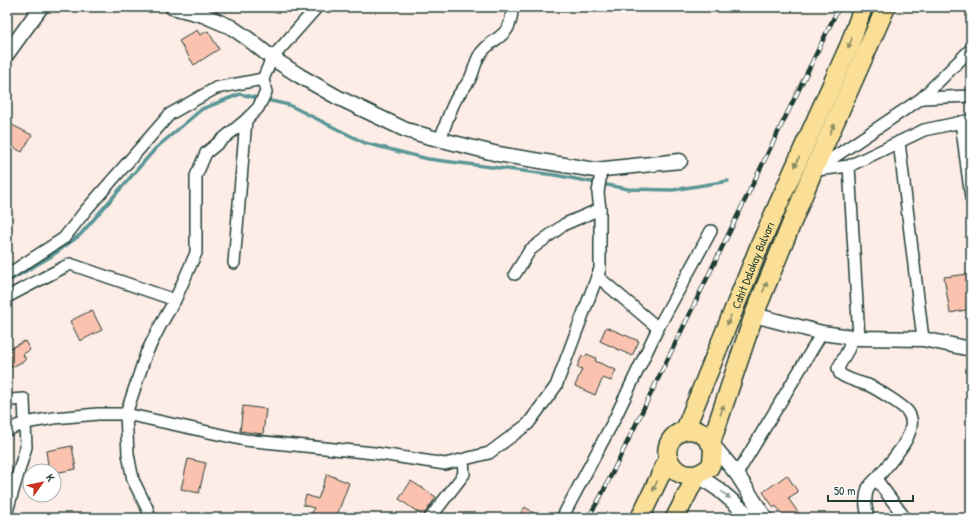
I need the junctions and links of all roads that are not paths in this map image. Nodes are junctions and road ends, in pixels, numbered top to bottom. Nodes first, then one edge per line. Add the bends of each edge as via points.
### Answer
1 (41, 7) edge
2 (317, 7) edge
3 (512, 7) edge
4 (864, 7) edge
5 (886, 7) edge
6 (180, 8) edge
7 (971, 49) edge
8 (7, 54) edge
9 (272, 58) junction
10 (263, 79) junction
11 (971, 96) edge
12 (922, 98) junction
13 (246, 120) junction
14 (966, 121) edge
15 (440, 140) junction
16 (899, 142) junction
17 (680, 162) dead end
18 (849, 166) junction
19 (813, 171) junction
20 (600, 174) junction
21 (971, 198) edge
22 (600, 209) junction
23 (711, 231) dead end
24 (234, 263) dead end
25 (515, 274) dead end
26 (7, 275) edge
27 (597, 276) junction
28 (7, 298) edge
29 (175, 300) junction
30 (754, 315) junction
31 (658, 328) junction
32 (822, 333) junction
33 (855, 337) junction
34 (923, 339) junction
35 (971, 349) edge
36 (7, 401) edge
37 (126, 414) junction
38 (25, 423) junction
39 (7, 430) edge
40 (685, 430) junction
41 (711, 443) junction
42 (668, 459) junction
43 (463, 460) junction
44 (737, 474) junction
45 (697, 475) junction
46 (876, 479) junction
47 (7, 511) edge
48 (150, 518) edge
49 (430, 518) edge
50 (562, 518) edge
51 (640, 518) edge
52 (674, 518) edge
53 (752, 518) edge
54 (765, 518) edge
55 (868, 518) edge
56 (904, 518) edge

1 - 8 street
2 - 9 street
3 - 15 street via 508,28 478,58 471,77 451,109
4 -> 40 main road, Cahit Dalokay Bulvarı via 760,245
19 -> 5 main road, Cahit Dalokay Bulvarı
6 - 9 street via 231,27
7 - 12 street
9 - 10 street
9 - 15 street via 368,113 406,130
10 - 13 street via 266,92 258,108
10 - 26 street via 216,88 170,114 64,238
11 - 12 street
12 - 19 street
13 - 24 street
13 - 29 street via 206,154 196,176 196,253
14 - 16 street via 924,130
14 - 21 street
15 - 20 street via 498,154 595,170
16 - 18 street
16 - 34 street
17 - 20 street
18 - 19 street
18 - 33 street
30 -> 19 main road, Cahit Dalokay Bulvarı
20 - 22 street
22 - 25 street via 565,224 530,250
22 - 27 street via 600,269
23 - 31 street
27 - 31 street
27 - 43 street via 556,386 528,424 489,453
28 - 29 street via 70,264
29 - 37 street via 146,354
30 - 32 street
41 -> 30 main road, Cahit Dalokay Bulvarı
31 - 50 street via 614,420
32 - 33 street
32 - 44 street
33 - 34 street
33 - 46 street via 838,368 840,374 847,379 870,386 903,407 909,412 912,422 911,430 901,449
34 - 35 street
36 - 38 street via 24,399
37 - 38 street via 98,414
37 - 43 street via 245,440 374,453 445,464
37 - 48 street via 128,454 133,480
38 - 39 street
38 - 47 street via 26,447
40 - 41 highway via 700,432 707,436
40 - 42 main road via 673,436 669,442
41 - 44 street
41 - 45 main road, Cahit Dalokay Bulvarı via 712,462 709,468
42 - 45 highway via 676,472
42 -> 51 main road
43 - 49 street via 464,474
44 - 54 street
45 - 52 main road, Cahit Dalokay Bulvarı
45 -> 53 street
46 - 55 street via 869,487 865,503
46 - 56 street

